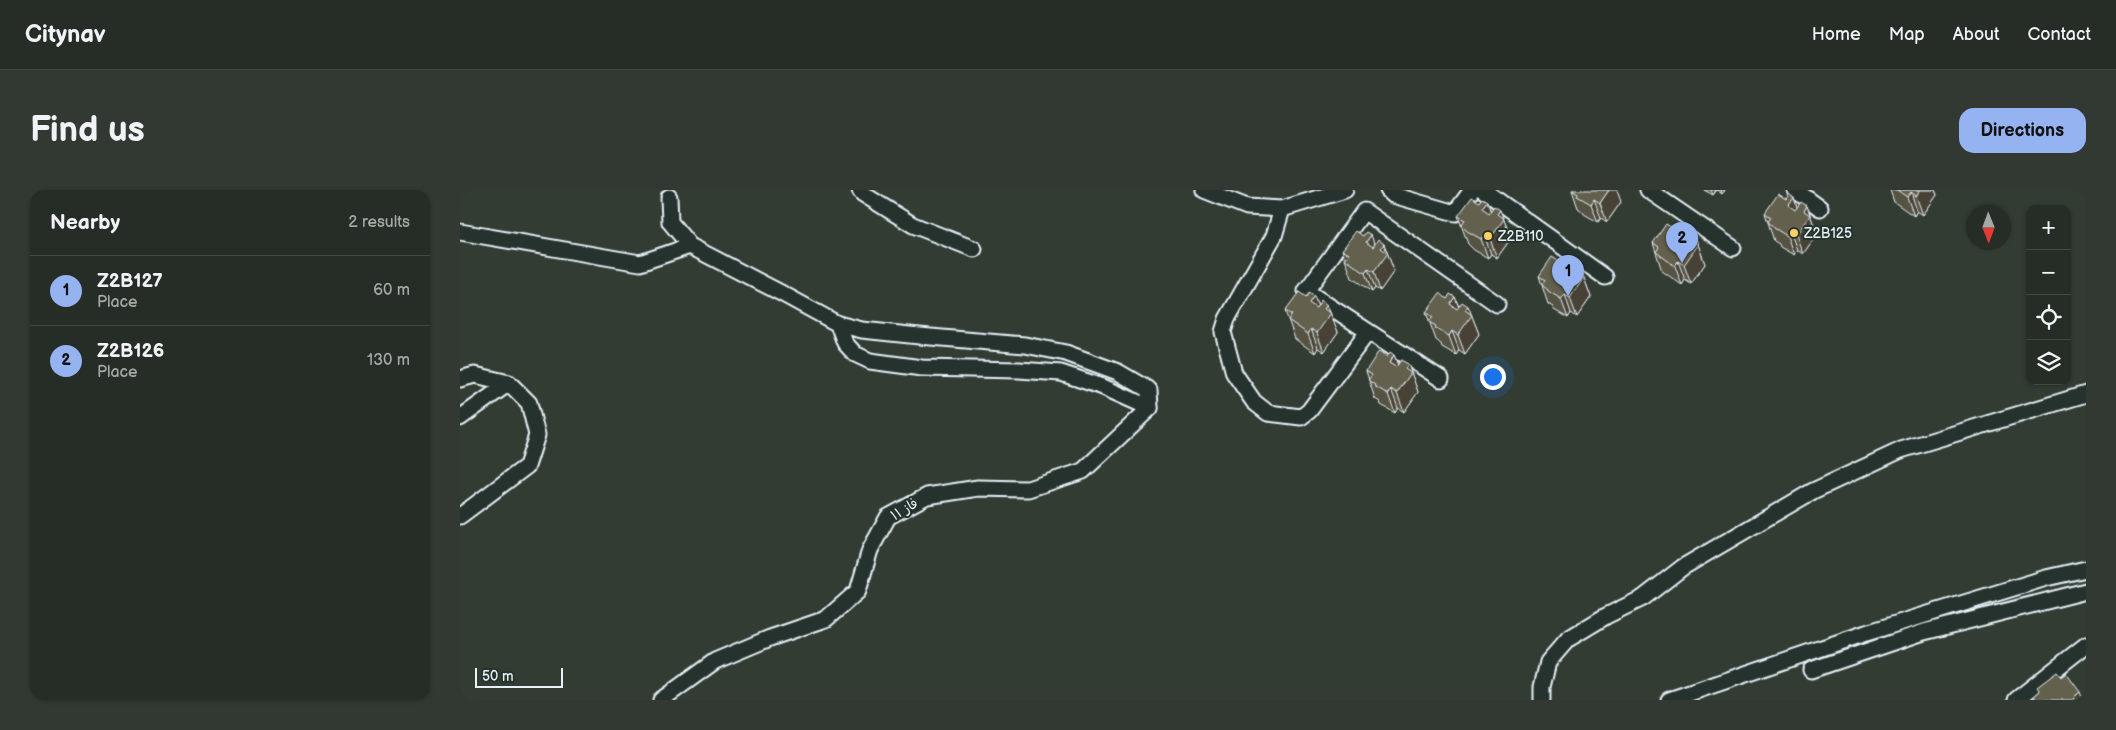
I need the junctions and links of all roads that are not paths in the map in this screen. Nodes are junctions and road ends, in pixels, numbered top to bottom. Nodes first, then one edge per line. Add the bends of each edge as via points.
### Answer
1 (860, 190) edge
2 (1204, 190) edge
3 (1345, 190) edge
4 (1388, 190) edge
5 (1472, 190) edge
6 (1483, 190) edge
7 (1648, 190) edge
8 (1795, 190) edge
9 (669, 197) dead end
10 (1820, 208) dead end
11 (1282, 209) junction
12 (460, 232) edge
13 (690, 246) junction
14 (1733, 248) dead end
15 (974, 249) dead end
16 (1605, 277) dead end
17 (1497, 304) dead end
18 (838, 324) junction
19 (1368, 332) junction
20 (1441, 379) dead end
21 (460, 380) edge
22 (509, 383) junction
23 (2086, 394) edge
24 (1150, 408) junction
25 (460, 418) edge
26 (460, 516) edge
27 (2086, 569) edge
28 (2086, 590) edge
29 (2086, 645) edge
30 (1811, 670) dead end
31 (661, 700) edge
32 (1542, 700) edge
33 (1668, 700) edge
34 (2016, 700) edge

1 - 15 street via 913,225
2 - 11 street via 1247,207
3 - 11 street
4 - 5 street via 1393,195 1455,213
6 - 16 street
7 - 14 street
8 - 10 street
9 - 13 street via 670,222
11 - 19 street via 1274,236 1227,319 1223,332 1234,373 1254,402 1268,413 1301,417 1309,411
12 - 13 street via 640,263
13 - 18 street
17 - 19 street via 1364,211 1306,291
18 - 24 street via 845,343 855,354 870,361 922,368 1060,373 1103,387
18 - 24 street via 862,330 1025,345 1066,353 1118,372 1149,390
19 - 20 street
21 - 22 street via 475,375
22 - 25 street
22 - 26 street via 529,403 537,435 528,466
23 - 32 street via 1901,450 1813,490 1683,567 1643,598 1568,639 1548,662
24 - 31 street, فاز ۱۱ via 1083,471 1028,489 978,488 927,496 888,517 870,550 858,591 826,619 715,661
27 - 33 street via 1961,604
28 - 30 street via 1924,632
29 - 34 street

